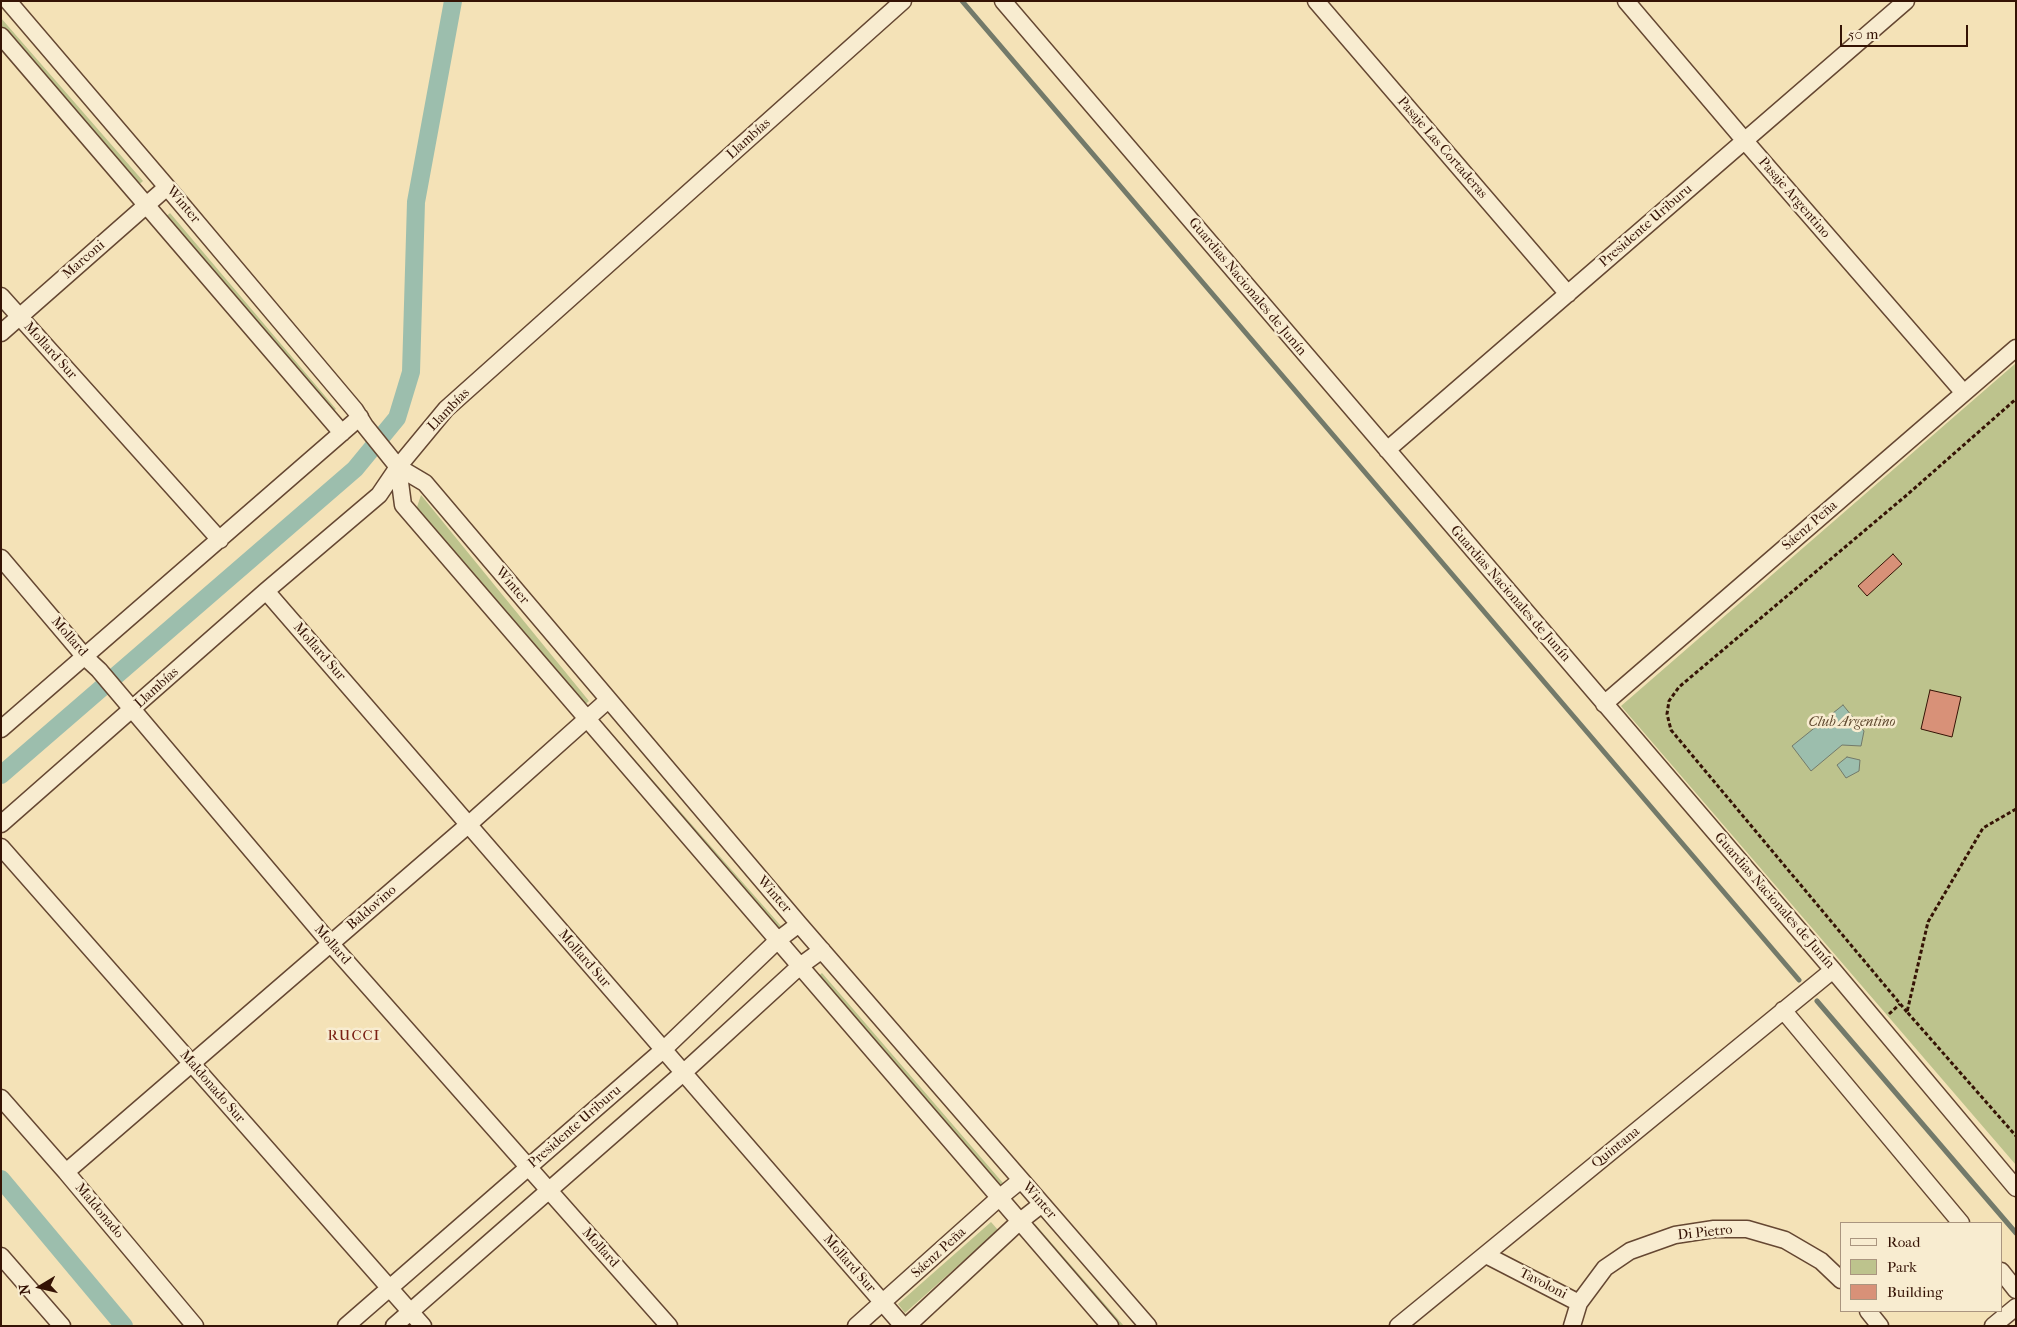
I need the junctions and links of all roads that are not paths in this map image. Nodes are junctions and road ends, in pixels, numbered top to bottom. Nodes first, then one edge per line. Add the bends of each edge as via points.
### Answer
1 (8, 1) edge
2 (903, 1) edge
3 (1003, 1) edge
4 (1316, 1) edge
5 (1626, 1) edge
6 (1906, 1) edge
7 (1, 36) edge
8 (1744, 141) junction
9 (167, 187) junction
10 (146, 204) junction
11 (1568, 294) junction
12 (1, 296) edge
13 (19, 317) junction
14 (1, 333) edge
15 (2016, 348) edge
16 (1964, 393) junction
17 (360, 418) junction
18 (342, 433) junction
19 (1387, 450) junction
20 (393, 461) junction
21 (220, 540) junction
22 (1, 558) edge
23 (266, 591) junction
24 (85, 657) junction
25 (608, 700) junction
26 (1604, 704) junction
27 (132, 711) junction
28 (586, 718) junction
29 (1, 729) edge
30 (1, 824) edge
31 (468, 825) junction
32 (1, 847) edge
33 (800, 924) junction
34 (778, 940) junction
35 (330, 943) junction
36 (822, 950) junction
37 (800, 966) junction
38 (1832, 970) junction
39 (1784, 1010) junction
40 (664, 1050) junction
41 (191, 1064) junction
42 (683, 1073) junction
43 (1, 1098) edge
44 (529, 1168) junction
45 (66, 1172) junction
46 (1022, 1180) junction
47 (2016, 1188) edge
48 (549, 1190) junction
49 (999, 1198) junction
50 (1042, 1204) junction
51 (1019, 1222) junction
52 (1960, 1222) edge
53 (1486, 1255) junction
54 (1, 1256) edge
55 (2002, 1273) edge
56 (1840, 1279) edge
57 (390, 1288) junction
58 (2016, 1290) edge
59 (883, 1303) junction
60 (1580, 1303) junction
61 (2016, 1307) edge
62 (410, 1312) junction
63 (1869, 1312) edge
64 (62, 1326) edge
65 (195, 1326) edge
66 (346, 1326) edge
67 (394, 1326) edge
68 (423, 1326) edge
69 (669, 1326) edge
70 (856, 1326) edge
71 (903, 1326) edge
72 (907, 1326) edge
73 (1110, 1326) edge
74 (1148, 1326) edge
75 (1398, 1326) edge
76 (1572, 1326) edge
77 (1880, 1326) edge
78 (1993, 1326) edge

1 - 9 street, Winter
2 - 20 street, Llambías via 446,409
3 - 19 street, Guardias Nacionales de Junín
4 - 11 street, Pasaje Las Cortaderas
5 - 8 street, Pasaje Argentino
6 - 8 street, Presidente Uriburu
7 - 10 street
8 - 11 street, Presidente Uriburu
8 - 16 street, Pasaje Argentino
9 - 10 street, Marconi
9 - 17 street, Winter
10 - 13 street, Marconi
10 - 18 street
11 - 19 street, Presidente Uriburu
12 - 13 street, Mollard Sur
13 - 14 street, Marconi
13 - 21 street, Mollard Sur
15 - 16 street, Sáenz Peña
16 - 26 street, Sáenz Peña
17 - 18 street
17 - 20 street, Winter
18 - 21 street
19 - 26 street, Guardias Nacionales de Junín
20 - 23 street, Llambías via 379,495
20 - 25 street, Winter via 425,483
20 - 28 street, Winter via 403,505
21 - 24 street
22 - 24 street, Mollard
23 - 27 street, Llambías
23 - 31 street, Mollard Sur
24 - 27 street, Mollard
24 - 29 street
25 - 28 street, Baldovino
25 - 33 street, Winter
26 - 38 street, Guardias Nacionales de Junín
27 - 30 street, Llambías
27 - 35 street, Mollard
28 - 31 street, Baldovino
28 - 34 street, Winter
31 - 35 street, Baldovino
31 - 40 street, Mollard Sur
32 - 41 street, Maldonado Sur
33 - 34 street, Presidente Uriburu
33 - 36 street, Winter
34 - 37 street, Winter
34 - 40 street, Presidente Uriburu
35 - 41 street, Baldovino
35 - 44 street, Mollard
36 - 37 street
36 - 46 street, Winter
37 - 42 street
37 - 49 street, Winter
38 - 39 street, Quintana
38 - 47 street, Guardias Nacionales de Junín
39 - 52 street
39 - 53 street, Quintana
40 - 42 street, Mollard Sur
40 - 44 street, Presidente Uriburu
41 - 45 street, Baldovino
41 - 57 street, Maldonado Sur
42 - 48 street
42 - 59 street, Mollard Sur
43 - 45 street, Maldonado
44 - 48 street, Mollard
44 - 57 street, Presidente Uriburu
45 - 65 street, Maldonado
46 - 49 street, Sáenz Peña
46 - 50 street, Winter
48 - 62 street
48 - 69 street, Mollard
49 - 51 street, Winter
49 - 59 street, Sáenz Peña
50 - 51 street
50 - 74 street, Winter
51 - 72 street
51 - 73 street, Winter
53 - 60 street, Tavoloni
53 - 75 street, Quintana
54 - 64 street
55 - 58 street
56 - 60 street, Di Pietro via 1820,1261 1785,1240 1747,1229 1714,1229 1674,1235 1630,1251 1604,1268
57 - 62 street, Maldonado Sur
57 - 66 street, Presidente Uriburu
59 - 70 street, Sáenz Peña
59 - 71 street, Mollard Sur
60 - 76 street, Tavoloni
61 - 78 street
62 - 67 street
62 - 68 street, Maldonado Sur
63 - 77 street

